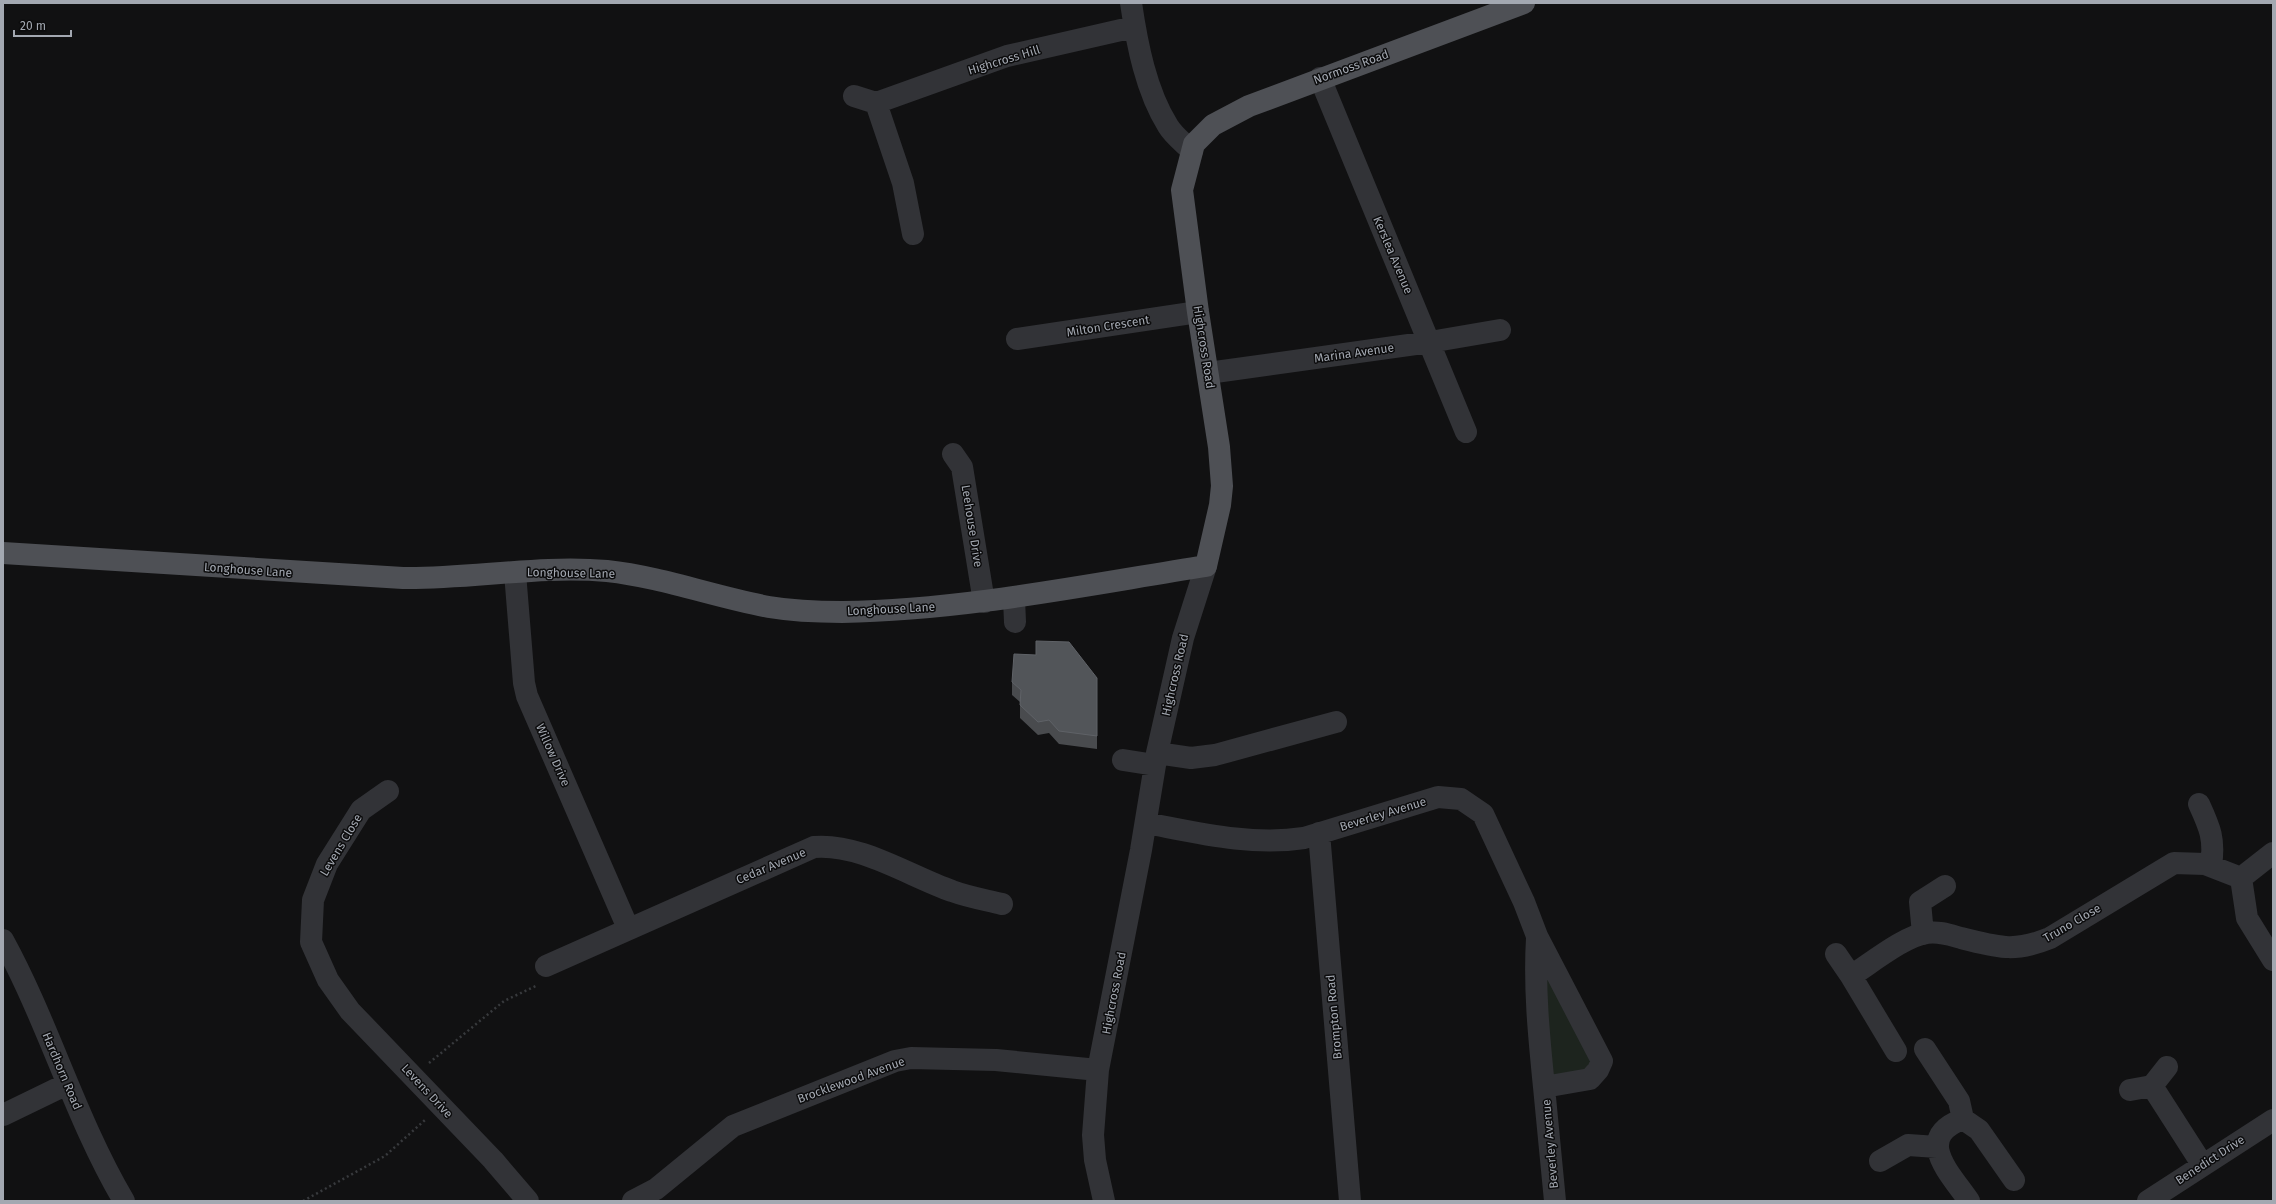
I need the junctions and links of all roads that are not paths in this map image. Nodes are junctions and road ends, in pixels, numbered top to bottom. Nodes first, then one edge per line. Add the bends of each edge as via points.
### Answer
1 (1131, 3) edge
2 (1524, 3) edge
3 (1134, 27) junction
4 (1320, 78) junction
5 (854, 96) dead end
6 (876, 103) junction
7 (1192, 151) junction
8 (913, 234) dead end
9 (1198, 312) junction
10 (1500, 330) dead end
11 (1017, 340) dead end
12 (1430, 342) junction
13 (1208, 373) junction
14 (1466, 432) dead end
15 (953, 454) dead end
16 (3, 553) edge
17 (1206, 566) junction
18 (515, 572) junction
19 (1014, 598) junction
20 (984, 602) junction
21 (1015, 622) dead end
22 (1336, 722) dead end
23 (1156, 759) junction
24 (1123, 760) dead end
25 (388, 791) dead end
26 (2198, 804) dead end
27 (1146, 823) junction
28 (1319, 833) junction
29 (2273, 853) edge
30 (2211, 866) junction
31 (2241, 878) junction
32 (1945, 886) dead end
33 (1002, 904) dead end
34 (628, 928) junction
35 (1923, 934) junction
36 (1537, 936) junction
37 (3, 940) edge
38 (1836, 954) dead end
39 (2273, 960) edge
40 (546, 966) road end
41 (1851, 976) junction
42 (328, 980) joint
43 (1925, 1049) dead end
44 (1896, 1051) dead end
45 (2167, 1067) dead end
46 (1098, 1070) junction
47 (67, 1084) junction
48 (2152, 1086) junction
49 (1544, 1087) junction
50 (2130, 1090) dead end
51 (3, 1115) edge
52 (1963, 1119) junction
53 (2273, 1120) edge
54 (1937, 1147) junction
55 (1880, 1161) dead end
56 (2202, 1164) junction
57 (2014, 1180) dead end
58 (124, 1201) edge
59 (528, 1201) edge
60 (633, 1201) edge
61 (1103, 1201) edge
62 (1350, 1201) edge
63 (1555, 1201) edge
64 (1969, 1201) edge
65 (2148, 1201) edge

1 - 3 street
2 - 4 main road, Normoss Road
3 - 6 street, Highcross Hill via 1007,56
3 - 7 street via 1159,109 1174,134
4 - 7 main road, Normoss Road via 1228,116 1213,125 1194,144
4 - 12 street, Kerslea Avenue
5 - 6 street
6 - 8 street via 903,183
7 - 9 main road, Highcross Road via 1182,190
9 - 11 street, Milton Crescent
9 - 13 main road, Highcross Road
10 - 12 street, Marina Avenue
12 - 13 street, Marina Avenue
12 - 14 street, Kerslea Avenue
13 - 17 main road, Highcross Road via 1220,447 1222,486
15 - 20 street, Leehouse Drive via 962,467
16 - 18 main road, Longhouse Lane via 358,577 443,579
17 - 19 main road, Longhouse Lane
17 - 23 street, Highcross Road via 1183,638
18 - 20 main road, Longhouse Lane via 606,571 680,584 770,607 809,611 884,610
18 - 34 street, Willow Drive via 527,696
19 - 20 main road, Longhouse Lane
19 - 21 street
22 - 23 street via 1215,755
23 - 24 street
23 - 27 street, Highcross Road
25 - 42 street, Levens Close via 361,810 327,864 318,884 313,900 311,942
26 - 30 street via 2212,832 2214,848
27 - 28 street, Beverley Avenue via 1250,841 1282,841
27 - 46 street, Highcross Road
28 - 36 street, Beverley Avenue via 1438,797 1461,799 1483,814
28 - 62 street, Brompton Road
29 - 31 street
30 - 31 street, Truno Close
30 - 35 street, Truno Close via 2174,862 2050,938 2030,946 1997,947 1941,933
31 - 39 street via 2247,918
32 - 35 street via 1920,902
33 - 34 street, Cedar Avenue via 953,892 852,850 824,846 814,847
34 - 40 street, Cedar Avenue
35 - 41 street, Truno Close via 1914,936
36 - 49 street, Beverley Avenue via 1536,985
36 - 49 street, Beverley Avenue via 1602,1061 1590,1080
37 - 47 street, Hardhorn Road via 28,989
38 - 41 street
41 - 44 street
42 - 59 street, Levens Drive via 350,1012 493,1160
43 - 52 street via 1959,1101
45 - 48 street
46 - 60 street, Brocklewood Avenue via 996,1060 911,1058 895,1061 733,1126 656,1189
46 - 61 street, Highcross Road via 1093,1135
47 - 51 street
47 - 58 street, Hardhorn Road
48 - 50 street
48 - 56 street
49 - 63 street, Beverley Avenue
52 - 54 street via 1943,1131 1938,1138
52 - 57 street via 1979,1130
53 - 56 street, Benedict Drive
54 - 55 street via 1908,1145
54 - 64 street via 1939,1157
56 - 65 street, Benedict Drive

